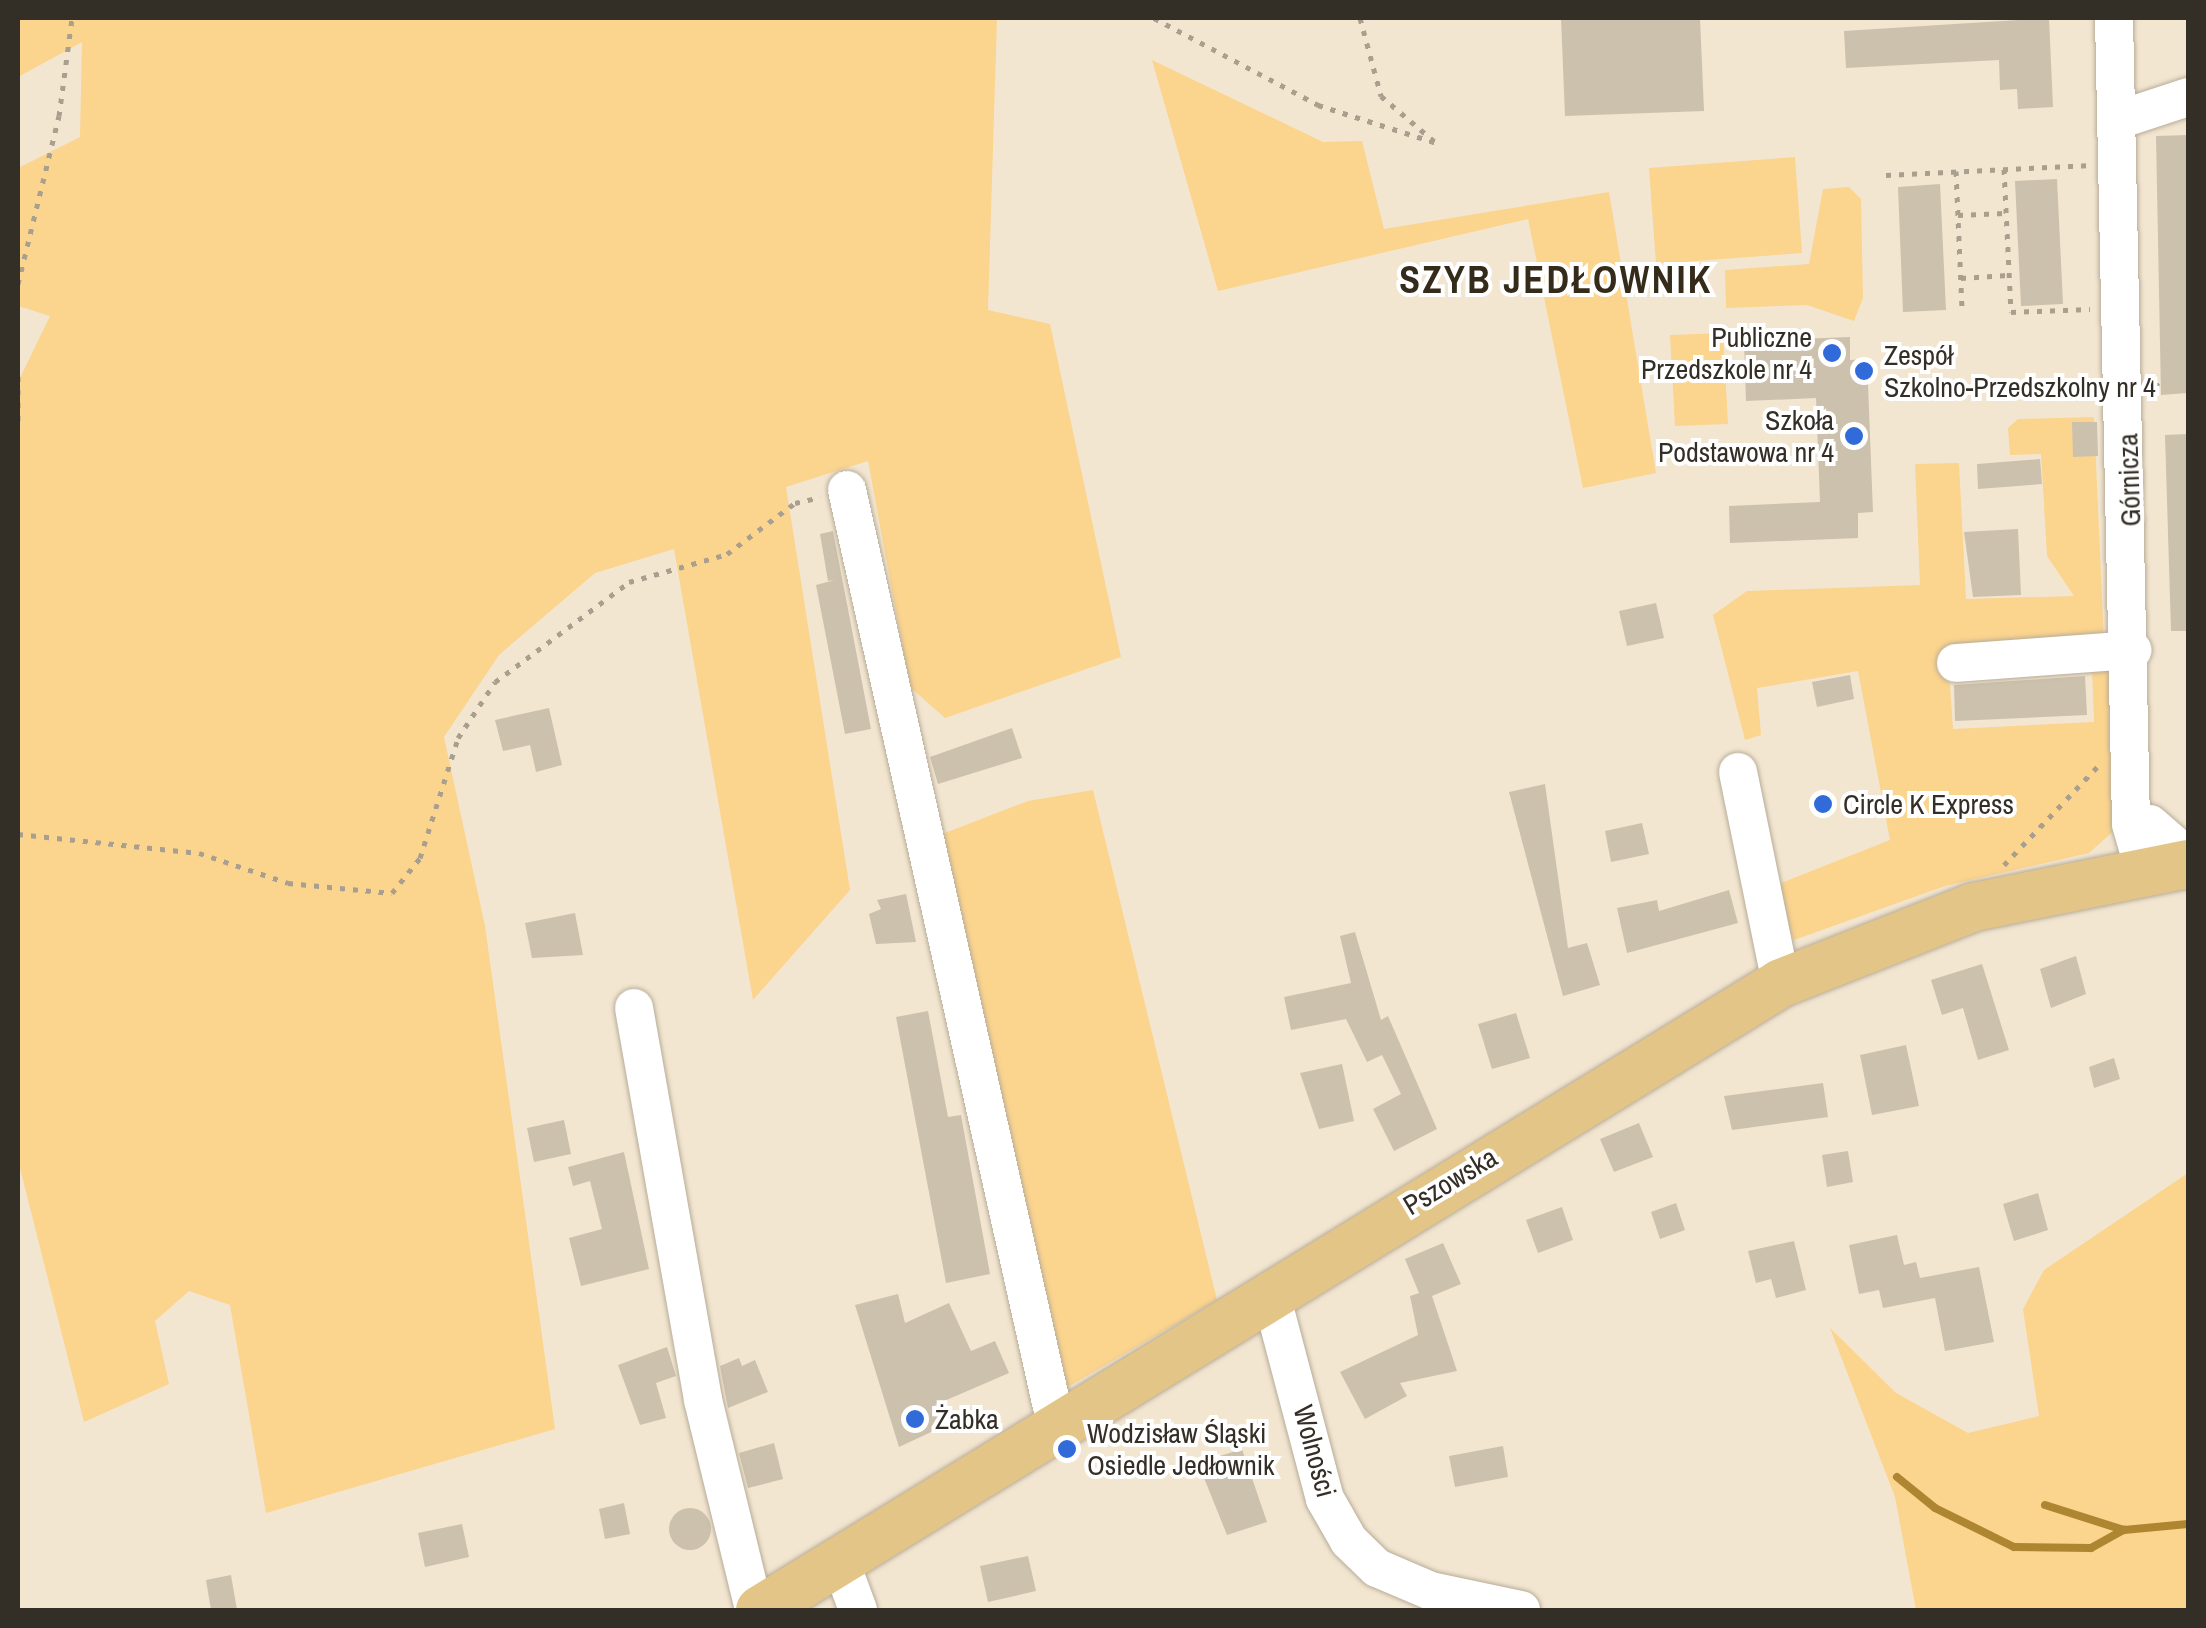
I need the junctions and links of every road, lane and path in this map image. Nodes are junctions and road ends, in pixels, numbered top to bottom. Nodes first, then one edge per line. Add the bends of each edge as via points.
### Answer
1 (72, 18) edge
2 (1154, 18) edge
3 (1360, 18) edge
4 (2114, 18) edge
5 (2188, 97) edge
6 (2118, 120) junction
7 (2004, 169) junction
8 (1956, 172) junction
9 (2094, 175) dead end
10 (1886, 176) dead end
11 (2006, 213) junction
12 (1958, 215) junction
13 (2009, 275) junction
14 (1961, 278) junction
15 (18, 284) edge
16 (2098, 294) dead end
17 (1962, 308) dead end
18 (2098, 309) junction
19 (2099, 328) dead end
20 (18, 376) edge
21 (18, 425) edge
22 (847, 490) joint
23 (2133, 650) junction
24 (1956, 663) dead end
25 (2121, 760) junction
26 (1738, 772) dead end
27 (18, 834) edge
28 (2160, 848) edge
29 (1990, 879) dead end
30 (1782, 983) junction
31 (634, 1008) dead end
32 (1270, 1291) junction
33 (1056, 1425) junction
34 (840, 1560) junction
35 (757, 1610) edge
36 (858, 1610) edge
37 (1521, 1610) edge

1 - 15 path via 60,116
2 - 3 path via 1318,104 1437,144 1381,96
4 - 6 street, Górnicza
5 - 6 street
6 - 23 street, Górnicza
7 - 8 path
7 - 9 path via 2090,164
7 - 11 path
8 - 10 path
8 - 12 path
11 - 12 path
11 - 13 path
12 - 14 path
13 - 14 path
13 - 18 path via 2011,312
14 - 17 path
16 - 18 path
18 - 19 path
20 - 21 path
22 - 27 path via 796,503 727,554 629,582 495,682 458,738 420,858 392,893 288,883 182,850
22 - 33 street
23 - 24 street
23 - 25 street, Górnicza
25 - 28 street, Górnicza
25 - 29 path
26 - 30 street
28 - 30 main road, Pszowska via 2076,883 1974,908
30 - 32 main road, Pszowska
31 - 35 street via 703,1400
32 - 33 main road, Pszowska
32 - 37 street, Wolności via 1325,1500 1350,1542 1377,1568 1431,1591
33 - 34 main road, Pszowska
34 - 35 main road, Pszowska
34 - 36 street

